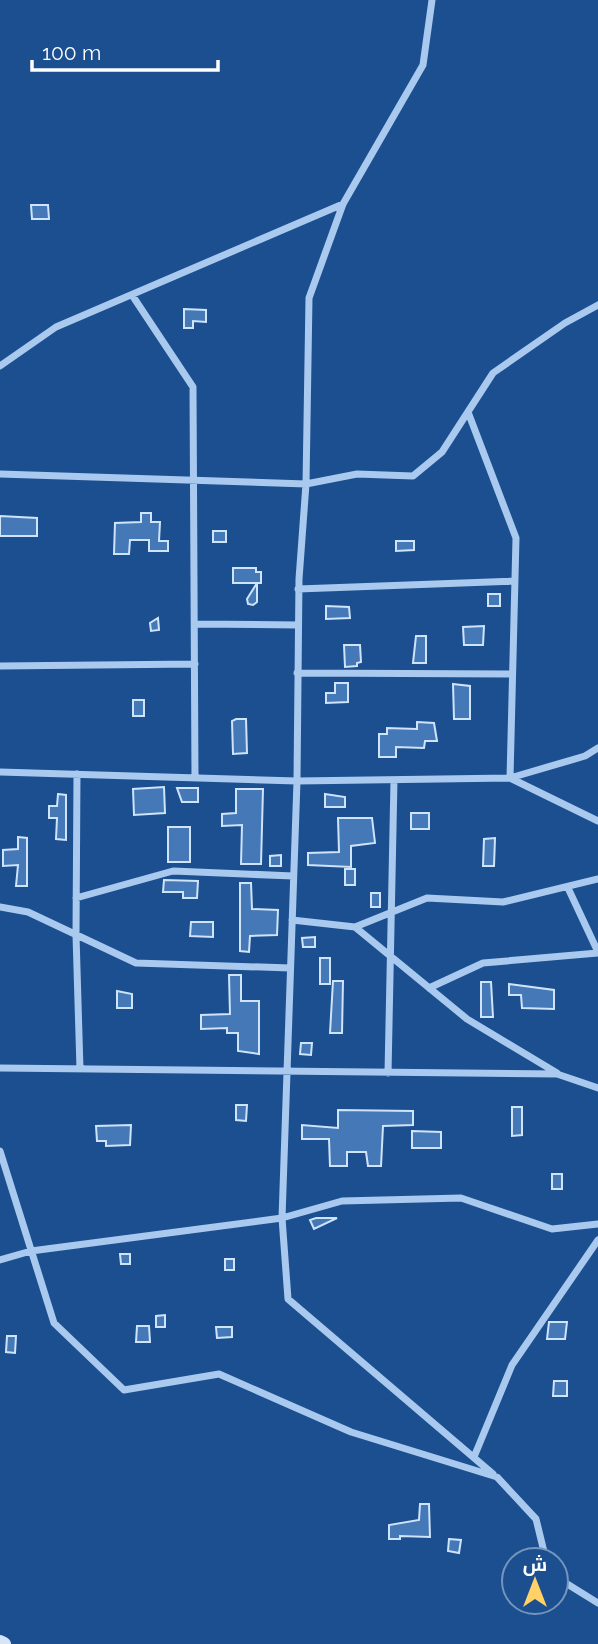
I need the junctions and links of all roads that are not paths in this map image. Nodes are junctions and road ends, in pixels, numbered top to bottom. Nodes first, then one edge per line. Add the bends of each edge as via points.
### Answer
1 (432, 0) edge
2 (343, 204) junction
3 (132, 295) junction
4 (598, 305) edge
5 (0, 366) edge
6 (468, 412) junction
7 (0, 474) edge
8 (195, 480) junction
9 (306, 484) junction
10 (515, 581) junction
11 (298, 589) junction
12 (195, 624) junction
13 (298, 625) junction
14 (195, 664) junction
15 (0, 666) edge
16 (297, 673) junction
17 (512, 674) junction
18 (598, 748) edge
19 (0, 772) edge
20 (77, 774) junction
21 (195, 778) junction
22 (510, 778) junction
23 (394, 780) junction
24 (297, 781) junction
25 (598, 821) edge
26 (293, 876) junction
27 (598, 879) edge
28 (568, 888) junction
29 (76, 898) junction
30 (0, 907) edge
31 (391, 912) junction
32 (292, 920) junction
33 (355, 927) junction
34 (76, 935) junction
35 (598, 952) edge
36 (390, 956) junction
37 (290, 968) junction
38 (429, 988) junction
39 (0, 1068) edge
40 (80, 1069) junction
41 (286, 1072) junction
42 (388, 1073) junction
43 (557, 1074) junction
44 (598, 1088) edge
45 (0, 1151) edge
46 (282, 1218) junction
47 (598, 1224) edge
48 (598, 1240) edge
49 (31, 1251) junction
50 (0, 1260) edge
51 (474, 1457) junction
52 (497, 1477) junction
53 (543, 1546) edge
54 (570, 1586) edge
55 (598, 1603) edge

1 - 2 street via 423,65
2 - 3 street
2 - 9 street via 309,298
3 - 5 street via 56,327
3 - 8 street via 193,387
4 - 6 street via 493,373
6 - 9 street via 442,452 413,475 357,474
6 - 10 street via 516,538
7 - 8 street
8 - 9 street
8 - 12 street
9 - 11 street
10 - 11 street
10 - 17 street
11 - 13 street
12 - 13 street
12 - 14 street
13 - 16 street
14 - 15 street
14 - 21 street
16 - 17 street
16 - 24 street
17 - 22 street
18 - 22 street
19 - 20 street
20 - 21 street
20 - 29 street
21 - 24 street
22 - 23 street
22 - 25 street
23 - 24 street
23 - 31 street
24 - 26 street
26 - 29 street via 173,871
26 - 32 street
27 - 28 street
28 - 31 street via 503,902 428,898
28 - 35 street
29 - 34 street
30 - 34 street via 28,912
31 - 33 street
31 - 36 street
32 - 33 street
32 - 37 street
33 - 36 street
34 - 37 street via 136,963
34 - 40 street
35 - 38 street via 483,964
36 - 38 street
36 - 42 street
37 - 41 street
38 - 43 street via 467,1019
39 - 40 street
40 - 41 street
41 - 42 street
41 - 46 street
42 - 43 street
43 - 44 street
45 - 49 street
46 - 47 street via 342,1201 461,1198 552,1229
46 - 49 street
46 - 51 street via 288,1299
48 - 51 street via 512,1365
49 - 50 street
49 - 52 street via 54,1322 124,1390 219,1374 351,1432
51 - 52 street
52 - 53 street via 536,1519
54 - 55 street

